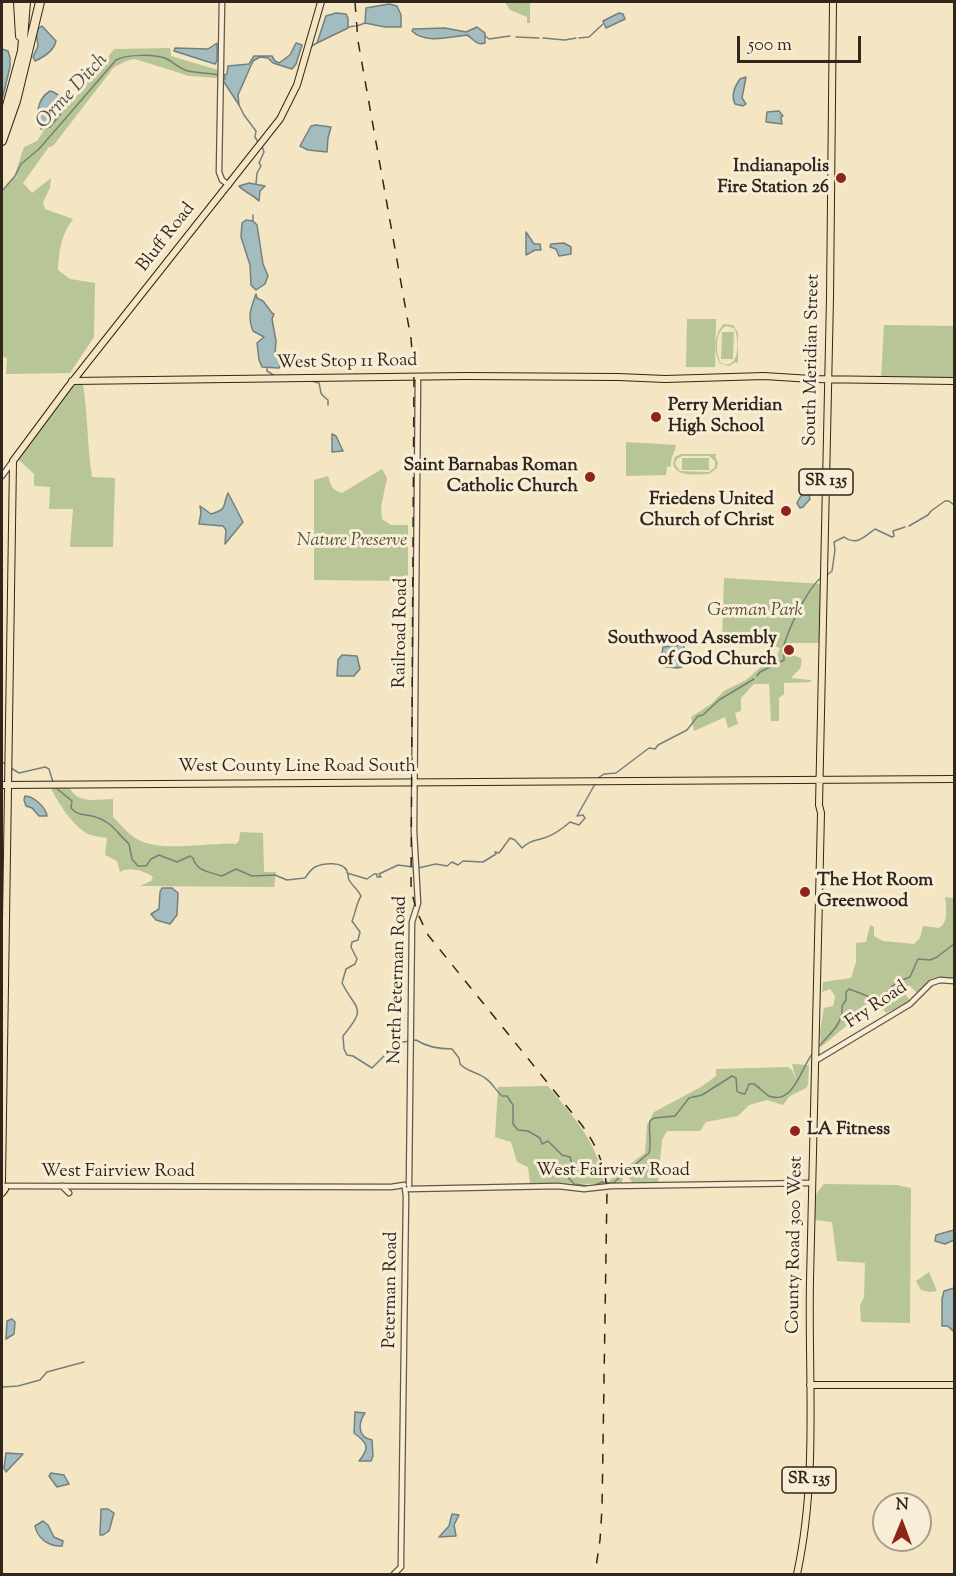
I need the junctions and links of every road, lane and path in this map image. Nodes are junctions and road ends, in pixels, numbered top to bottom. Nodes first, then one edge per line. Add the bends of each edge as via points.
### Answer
1 (18, 2) edge
2 (26, 2) edge
3 (31, 2) edge
4 (40, 2) edge
5 (222, 2) edge
6 (321, 2) edge
7 (834, 2) edge
8 (27, 52) junction
9 (15, 78) junction
10 (2, 124) edge
11 (2, 141) edge
12 (229, 185) junction
13 (418, 377) junction
14 (79, 378) junction
15 (828, 379) junction
16 (954, 381) edge
17 (13, 461) junction
18 (2, 476) edge
19 (821, 779) junction
20 (954, 779) edge
21 (414, 782) junction
22 (5, 785) edge
23 (954, 981) edge
24 (814, 1061) junction
25 (812, 1183) junction
26 (62, 1186) junction
27 (408, 1187) junction
28 (3, 1188) edge
29 (69, 1193) dead end
30 (810, 1385) junction
31 (954, 1385) edge
32 (394, 1575) edge
33 (797, 1575) edge

1 - 9 highway via 20,38
2 - 9 highway via 23,45
3 - 8 highway
4 - 8 highway
5 - 12 street via 219,172
6 - 12 main road, Bluff Road via 288,106
7 - 15 main road, South Meridian Street / SR 135
8 - 11 highway
9 - 10 highway
12 - 14 main road, Bluff Road
13 - 14 main road, West Stop 11 Road
13 - 15 main road, West Stop 11 Road
13 - 21 street, Railroad Road
14 - 17 main road, West Stop 11 Road via 72,381
15 - 16 main road, West Stop 11 Road
15 - 19 main road, South Meridian Street / SR 135
17 - 18 street
17 - 22 main road
19 - 20 main road, West County Line Road South
19 - 21 main road, West County Line Road South
19 - 24 main road, County Road 300 West / SR 135
21 - 22 main road, West County Line Road South
21 - 27 street, North Peterman Road via 418,903 412,919
22 - 28 main road
23 - 24 street, Fry Road via 931,983 910,1004
24 - 25 main road, County Road 300 West / SR 135
25 - 27 street, West Fairview Road via 584,1189
25 - 30 main road, County Road 300 West / SR 135
26 - 27 street, West Fairview Road
26 - 28 street, West Fairview Road
26 - 29 street
27 - 32 street, Peterman Road via 401,1568
30 - 31 main road
30 - 33 main road, County Road 300 West / SR 135 via 809,1491

